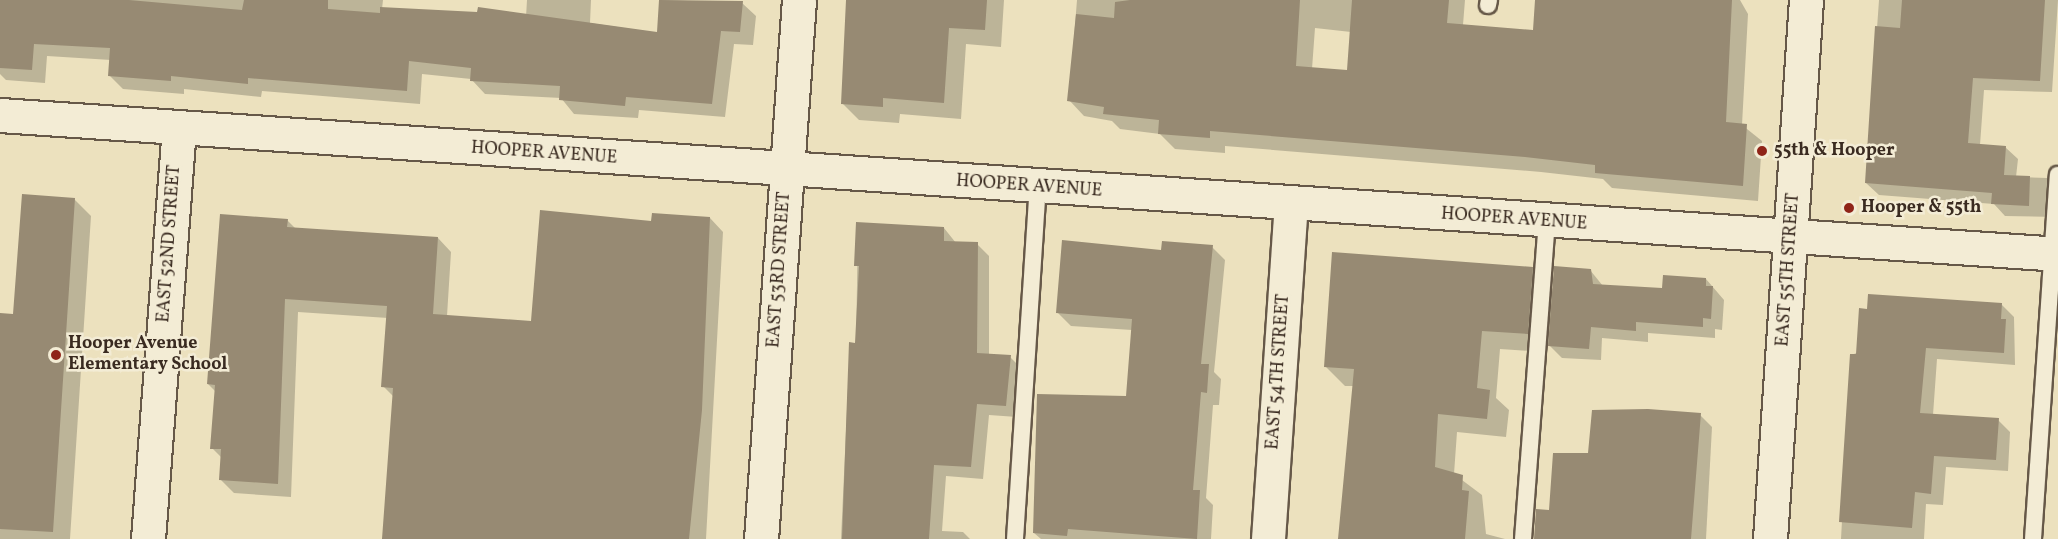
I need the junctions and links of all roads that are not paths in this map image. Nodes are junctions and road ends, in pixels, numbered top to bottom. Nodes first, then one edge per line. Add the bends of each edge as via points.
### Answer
1 (799, 0) edge
2 (1806, 0) edge
3 (0, 115) edge
4 (179, 129) junction
5 (787, 170) junction
6 (2058, 174) edge
7 (1038, 187) junction
8 (1291, 206) junction
9 (1547, 222) junction
10 (1791, 237) junction
11 (2056, 254) edge
12 (148, 539) edge
13 (761, 539) edge
14 (1015, 539) edge
15 (1268, 539) edge
16 (1523, 539) edge
17 (1770, 539) edge
18 (2033, 539) edge

1 - 5 street, EAST 53RD STREET
2 - 10 street, EAST 55TH STREET
3 - 4 street, HOOPER AVENUE
4 - 5 street, HOOPER AVENUE
4 - 12 street, EAST 52ND STREET
5 - 7 street, HOOPER AVENUE
5 - 13 street, EAST 53RD STREET
6 - 11 lane
7 - 8 street, HOOPER AVENUE
7 - 14 lane
8 - 9 street, HOOPER AVENUE
8 - 15 street, EAST 54TH STREET
9 - 10 street, HOOPER AVENUE
9 - 16 lane
10 - 11 street, HOOPER AVENUE
10 - 17 street, EAST 55TH STREET
11 - 18 lane

